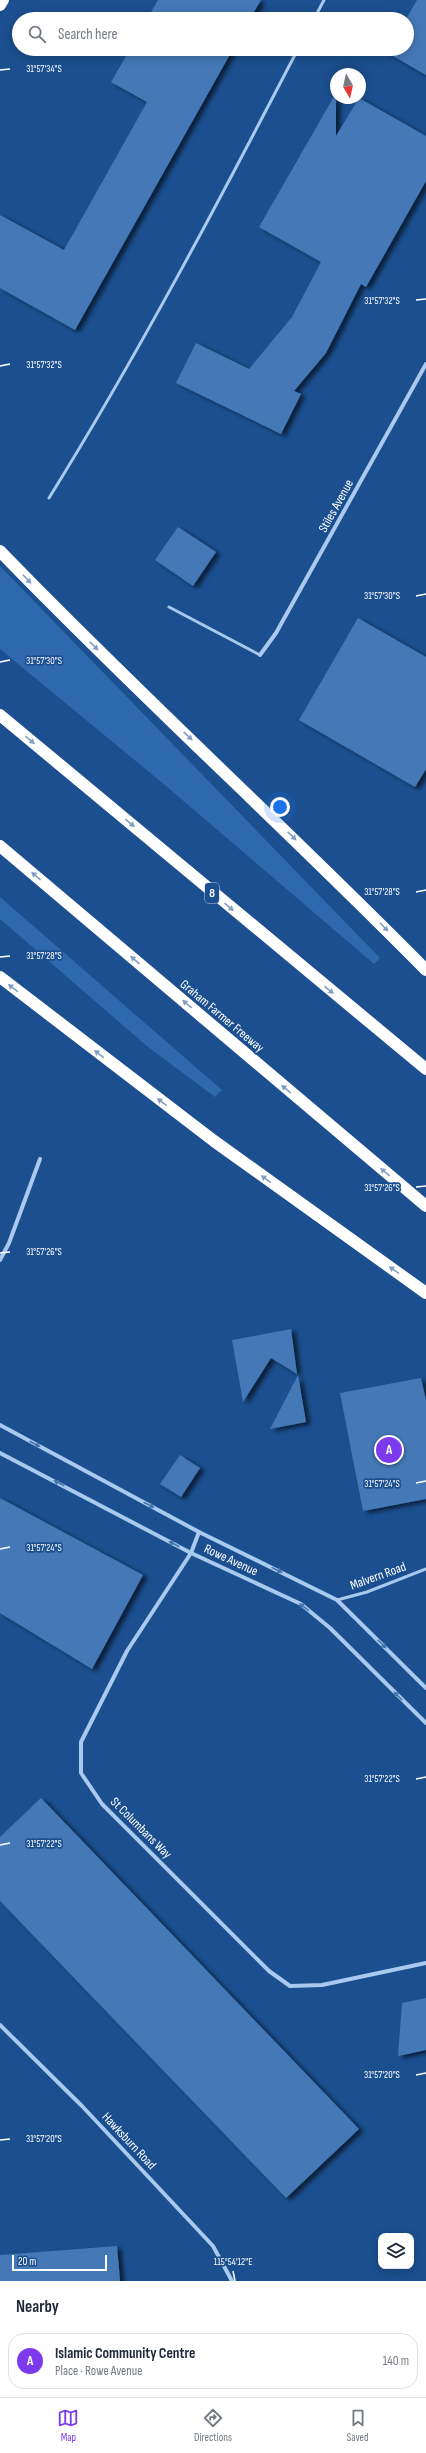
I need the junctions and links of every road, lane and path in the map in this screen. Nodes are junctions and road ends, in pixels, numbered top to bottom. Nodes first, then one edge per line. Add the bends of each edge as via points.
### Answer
1 (3, 0) edge
2 (324, 0) edge
3 (0, 5) edge
4 (318, 12) edge
5 (294, 56) edge
6 (426, 364) edge
7 (49, 498) dead end
8 (0, 551) edge
9 (169, 607) dead end
10 (260, 655) joint
11 (0, 715) edge
12 (0, 846) edge
13 (426, 970) edge
14 (0, 978) edge
15 (426, 1069) edge
16 (40, 1159) dead end
17 (426, 1206) edge
18 (0, 1260) edge
19 (426, 1293) edge
20 (0, 1425) edge
21 (0, 1453) edge
22 (199, 1532) junction
23 (191, 1553) junction
24 (426, 1569) edge
25 (337, 1600) junction
26 (426, 1688) edge
27 (426, 1723) edge
28 (426, 1963) edge
29 (0, 2025) edge
30 (232, 2281) edge

1 - 3 highway
2 - 4 lane
5 - 7 lane via 213,212 97,421
6 - 10 street, Stiles Avenue via 276,633
8 -> 13 highway via 66,619 318,861
9 - 10 lane
11 -> 15 highway, 8
17 -> 12 highway, Graham Farmer Freeway
19 -> 14 highway via 214,1141
16 - 18 street via 9,1243
20 -> 22 street, Rowe Avenue
23 -> 21 street, Rowe Avenue
22 - 23 street, St Columbans Way
22 -> 25 street, Rowe Avenue
27 -> 23 street, Rowe Avenue via 330,1628 301,1604
23 - 28 street, St Columbans Way via 127,1651 81,1742 80,1774 102,1804 269,1971 290,1986 322,1986
24 - 25 lane, Malvern Road via 367,1592
25 -> 26 street, Rowe Avenue
29 - 30 street, Hawksburn Road via 82,2106 214,2246

